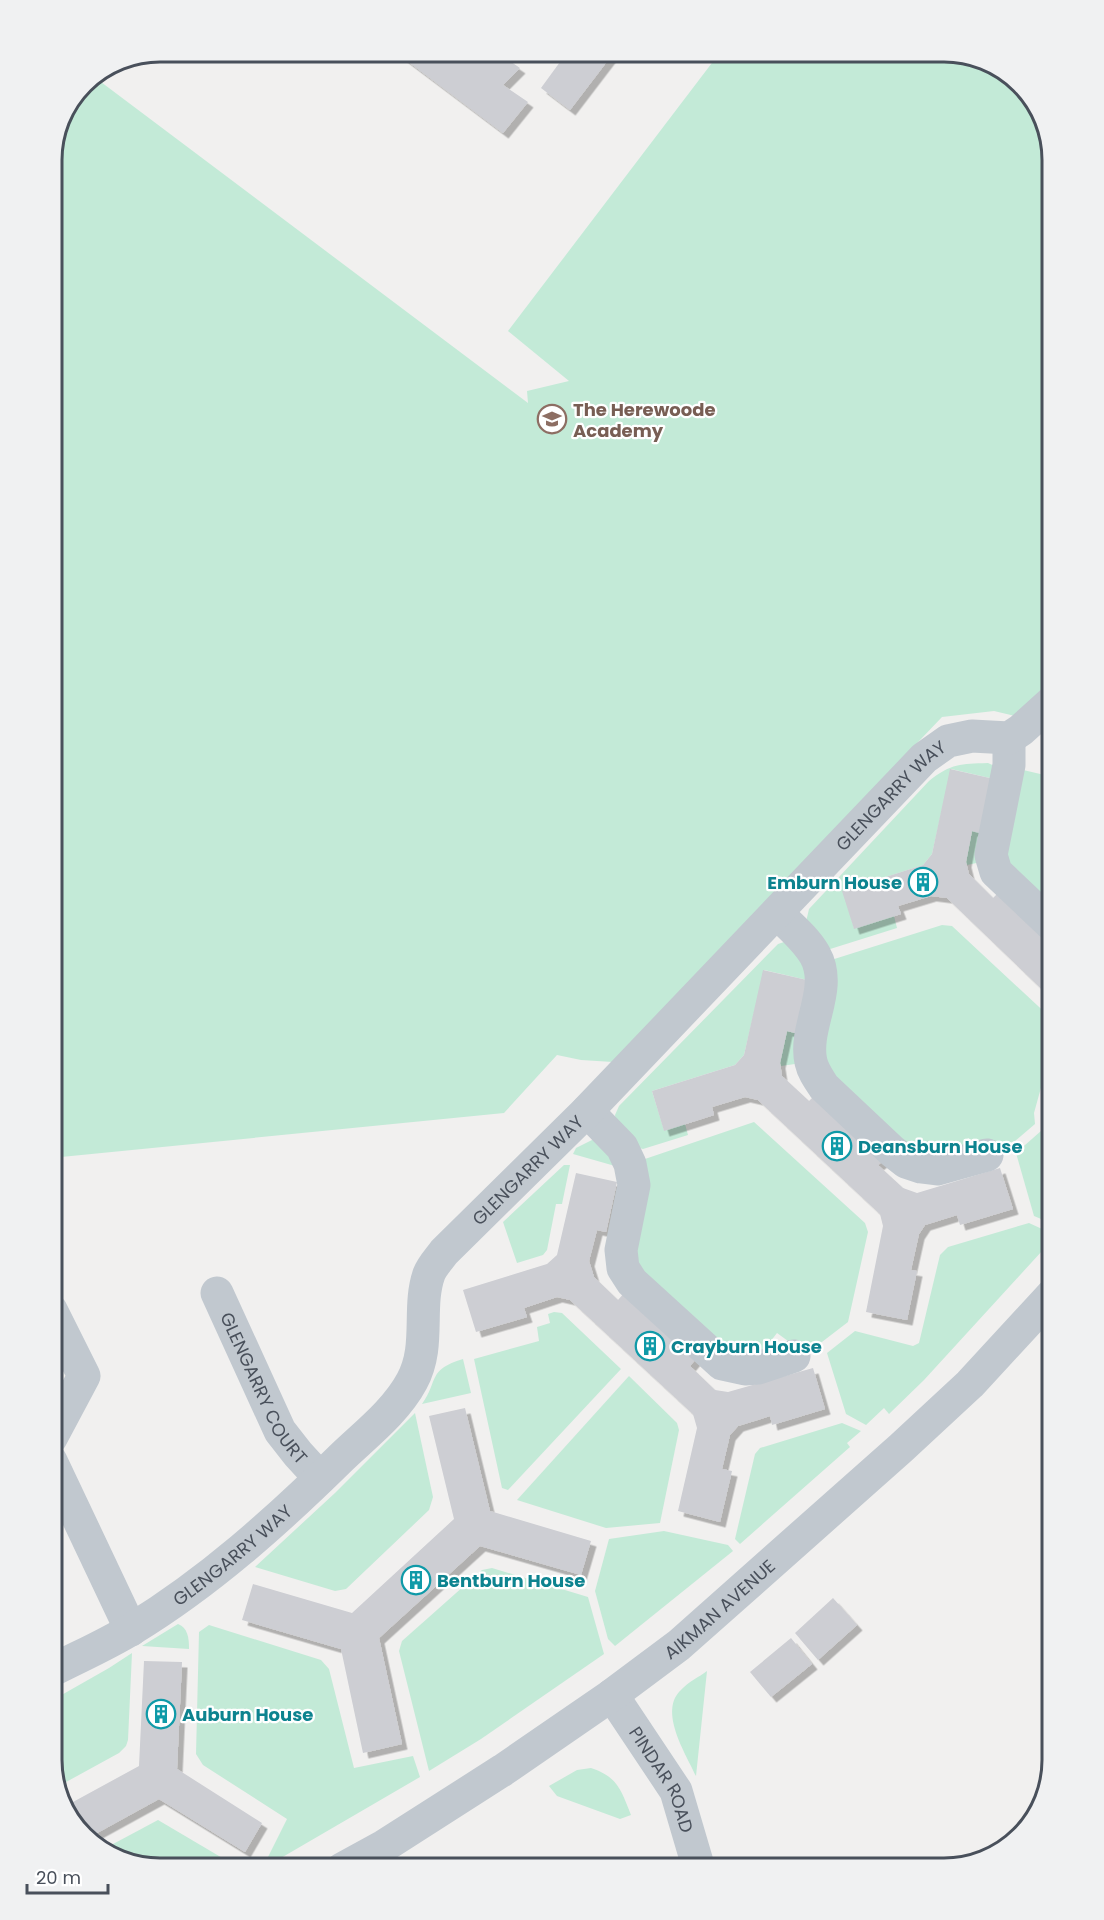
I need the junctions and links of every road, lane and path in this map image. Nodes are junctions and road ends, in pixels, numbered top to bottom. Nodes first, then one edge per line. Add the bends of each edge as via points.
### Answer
1 (1042, 711) edge
2 (1009, 738) junction
3 (777, 913) junction
4 (1042, 916) edge
5 (587, 1111) junction
6 (987, 1155) dead end
7 (217, 1293) dead end
8 (1042, 1306) edge
9 (62, 1332) edge
10 (794, 1356) dead end
11 (62, 1417) edge
12 (320, 1478) junction
13 (62, 1484) edge
14 (131, 1630) junction
15 (62, 1665) edge
16 (612, 1695) junction
17 (391, 1857) edge
18 (696, 1858) edge

1 - 2 street
2 - 3 street, GLENGARRY WAY via 972,736 948,741 924,758
2 - 4 street via 1009,765 991,855 996,872
3 - 5 street, GLENGARRY WAY
3 - 6 street via 816,957 821,984 810,1060 824,1087 906,1162 937,1169
5 - 10 street via 622,1147 630,1164 634,1185 621,1250 623,1268 632,1282 722,1364 758,1368
5 - 12 street, GLENGARRY WAY via 444,1252 429,1273 420,1360 412,1380 399,1400
7 - 12 street, GLENGARRY COURT via 280,1431
8 - 16 street, AIKMAN AVENUE via 970,1384 901,1448 679,1645
9 - 11 street via 84,1376
12 - 14 street, GLENGARRY WAY via 216,1571
13 - 14 street
14 - 15 street, GLENGARRY WAY
16 - 17 street, AIKMAN AVENUE via 503,1770
16 - 18 street, PINDAR ROAD via 676,1791

